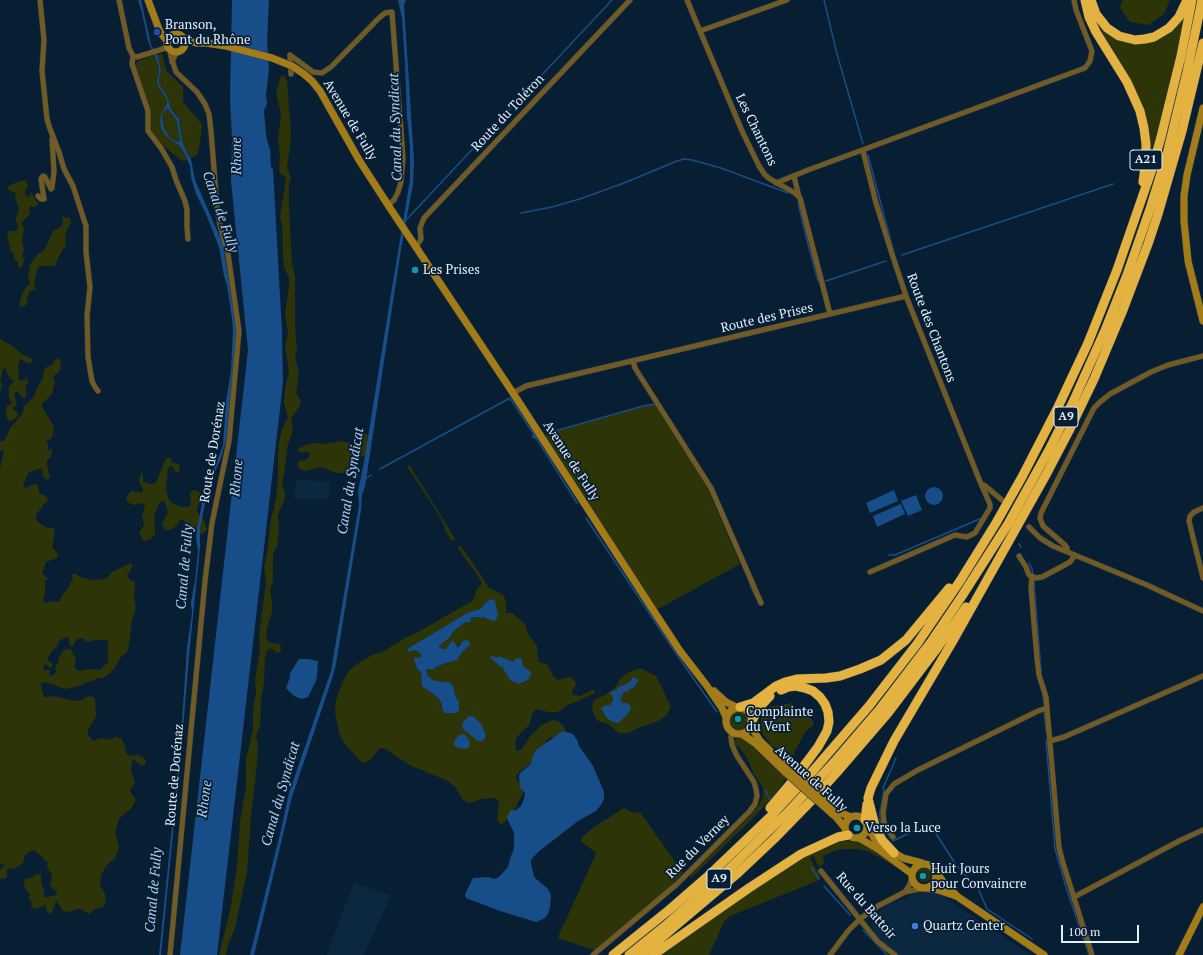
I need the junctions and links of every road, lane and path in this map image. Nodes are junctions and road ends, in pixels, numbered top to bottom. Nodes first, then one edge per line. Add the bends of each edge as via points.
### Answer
1 (40, 0) edge
2 (119, 0) edge
3 (148, 0) edge
4 (630, 0) edge
5 (687, 0) edge
6 (787, 0) edge
7 (1074, 0) edge
8 (1085, 0) edge
9 (1091, 0) edge
10 (1187, 0) edge
11 (1192, 0) edge
12 (1202, 0) edge
13 (159, 30) junction
14 (700, 31) junction
15 (174, 35) junction
16 (184, 39) junction
17 (196, 43) junction
18 (1203, 45) edge
19 (167, 47) junction
20 (180, 50) junction
21 (133, 56) junction
22 (172, 62) junction
23 (291, 74) dead end
24 (1203, 108) edge
25 (51, 132) junction
26 (863, 151) junction
27 (794, 176) junction
28 (776, 183) junction
29 (38, 196) dead end
30 (800, 198) junction
31 (388, 205) junction
32 (1131, 231) junction
33 (188, 239) dead end
34 (414, 244) junction
35 (906, 296) junction
36 (830, 314) junction
37 (1203, 321) edge
38 (1203, 356) edge
39 (633, 361) junction
40 (98, 391) dead end
41 (513, 393) junction
42 (981, 484) junction
43 (1035, 495) junction
44 (1002, 500) tunnel mouth
45 (1203, 508) edge
46 (996, 523) junction
47 (1029, 527) tunnel mouth
48 (1067, 552) junction
49 (1075, 555) junction
50 (1019, 556) dead end
51 (870, 572) dead end
52 (1032, 577) junction
53 (1203, 578) edge
54 (761, 603) dead end
55 (1203, 611) edge
56 (1203, 676) edge
57 (707, 686) junction
58 (739, 708) junction
59 (1047, 708) junction
60 (726, 717) junction
61 (752, 722) junction
62 (732, 732) junction
63 (742, 734) junction
64 (1050, 741) junction
65 (787, 771) junction
66 (868, 798) junction
67 (831, 809) junction
68 (851, 817) junction
69 (866, 824) junction
70 (1203, 830) edge
71 (847, 832) junction
72 (893, 837) dead end
73 (859, 838) junction
74 (894, 853) junction
75 (922, 863) junction
76 (820, 871) dead end
77 (936, 872) junction
78 (912, 876) junction
79 (708, 877) junction
80 (926, 888) junction
81 (904, 892) junction
82 (958, 897) junction
83 (1074, 897) junction
84 (1203, 907) edge
85 (860, 919) junction
86 (170, 955) edge
87 (593, 955) edge
88 (613, 955) edge
89 (629, 955) edge
90 (641, 955) edge
91 (653, 955) edge
92 (830, 955) edge
93 (895, 955) edge
94 (1044, 955) edge
95 (1092, 955) edge
96 (1179, 955) edge

1 - 25 street via 44,40 42,71 47,119
2 - 21 street via 126,38
3 - 13 main road
4 - 34 street, Route du Toléron via 424,218 420,228 421,239
5 - 14 street, Les Chantons
6 - 14 street
7 - 26 street, Les Chantons via 1092,51 1087,66
8 - 32 highway, A21 via 1092,25 1132,90 1143,120 1145,167
9 - 10 highway via 1096,14 1106,28 1119,36 1136,40 1154,37 1169,28 1179,17
11 - 32 highway via 1167,115
12 - 89 highway, A9 via 1169,147 1127,275 1099,346 1073,402 1004,530 922,653 879,710 836,760 737,862 695,901
13 - 15 main road
13 - 19 main road
14 - 28 street, Les Chantons via 759,166 765,175
15 - 16 main road
15 - 19 main road via 170,37
16 - 17 main road
16 - 20 main road via 185,43
17 - 20 main road
17 - 31 main road, Avenue de Fully, bridge via 226,46 277,60 304,74 320,91
18 - 43 highway, A9 via 1174,161 1134,283 1088,392
19 - 20 main road via 173,51
19 - 21 street via 146,55
19 - 22 street, Route de Dorénaz
20 - 22 street
21 - 33 street via 132,64 148,108 148,131 173,169 186,203
22 - 86 street, Route de Dorénaz via 179,75 201,98 208,114 217,207 228,254 239,331 228,441 214,513 205,581
23 - 31 street via 290,55 315,73 325,72 378,18 392,12 403,158 398,192
24 - 37 main road via 1187,175 1184,222 1188,261
25 - 29 street via 54,171 52,188 45,177 42,177 44,199
25 - 40 street via 85,222 90,287 88,357 92,381
26 - 27 street, Les Chantons
26 - 35 street, Route des Chantons via 878,210
27 - 28 street, Les Chantons
27 - 30 street
28 - 30 street
30 - 36 street
31 - 34 main road, Avenue de Fully
32 - 46 highway via 1103,307 1073,377
34 - 41 main road, Avenue de Fully
35 - 36 street, Route des Prises
35 - 42 street, Route des Chantons
36 - 39 street, Route des Prises
38 - 48 street via 1151,372 1110,394 1094,408 1040,518 1043,526 1065,545
39 - 41 street, Route des Prises via 526,386
39 - 54 street via 711,488
41 - 57 main road, Avenue de Fully via 680,651
42 - 44 street
42 - 51 street, Route des Chantons via 990,508 975,533 968,537 955,535
43 - 66 highway via 891,745
43 - 90 highway, A9 via 961,614 865,741 749,863
45 - 53 street via 1191,514 1189,523
46 - 58 highway via 927,616 906,640 887,656 867,667 846,674 785,682
46 - 79 highway via 943,608 869,706 772,815
47 - 48 street via 1036,535
48 - 49 street
49 - 52 street via 1070,562 1048,574
49 - 55 street
50 - 52 street
52 - 59 street via 1038,670
56 - 64 street
57 - 58 main road, Avenue de Fully via 726,702
57 - 60 main road, Avenue de Fully
58 - 60 main road via 730,711
58 - 61 main road via 749,712
59 - 64 street
59 - 72 street via 894,784 886,794 883,813 885,826
60 - 62 main road via 726,724
61 - 63 main road via 748,730
61 - 65 main road, Avenue de Fully via 760,741
61 - 79 highway via 758,709 769,697 793,686 807,688 818,694 825,704 829,718 823,739 803,768
62 - 63 main road
62 - 87 street, Rue du Verney via 732,745 754,782 757,796 755,804 672,888
63 - 65 main road, Avenue de Fully
64 - 83 street via 1059,848
65 - 67 main road, Avenue de Fully, bridge
66 - 69 highway
66 - 74 highway via 874,826
67 - 68 main road, Avenue de Fully
67 - 71 main road, Avenue de Fully
68 - 69 main road via 858,816
68 - 71 main road via 846,822
69 - 73 main road via 865,835
69 - 74 main road via 877,841
70 - 83 street
71 - 73 main road via 852,838
71 - 91 highway via 801,854
73 - 78 main road via 878,849
74 - 75 main road
75 - 77 main road via 930,864
75 - 78 main road via 915,867
76 - 85 street, Rue du Battoir
77 - 80 main road via 935,882
77 - 82 main road
78 - 80 main road via 916,885
78 - 81 street
79 - 88 highway
80 - 81 street
80 - 82 main road
81 - 85 street
82 - 94 main road
83 - 95 street
84 - 96 main road
85 - 92 street via 848,930
85 - 93 street, Rue du Battoir via 878,942

